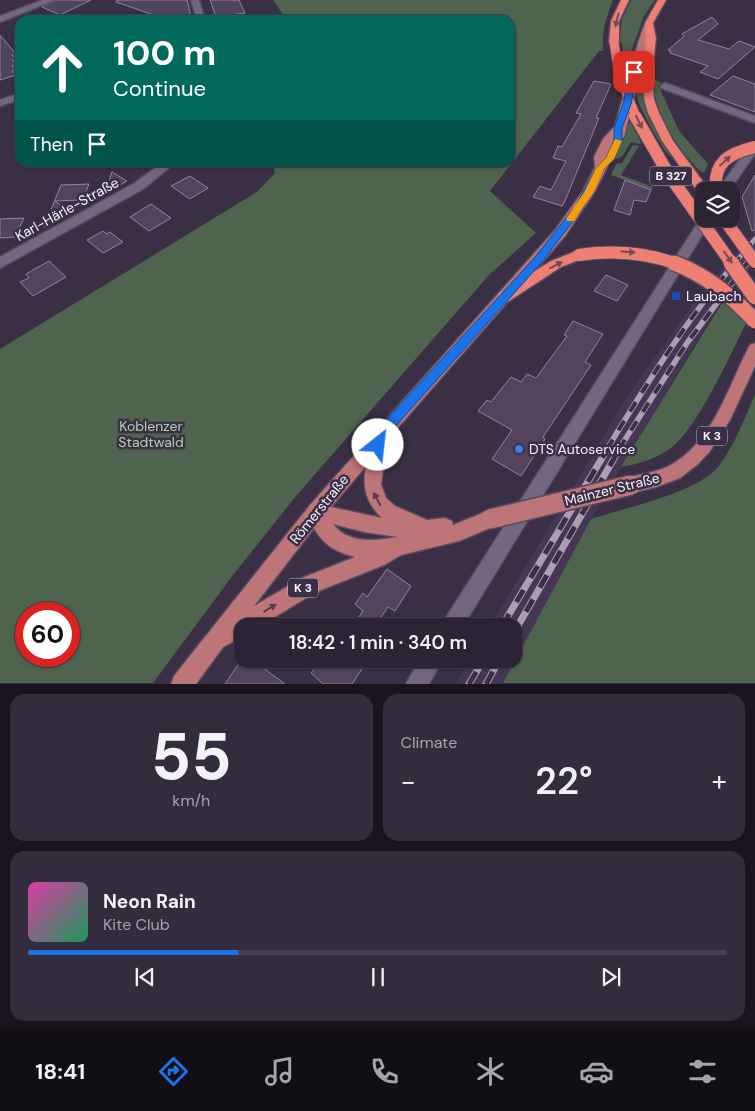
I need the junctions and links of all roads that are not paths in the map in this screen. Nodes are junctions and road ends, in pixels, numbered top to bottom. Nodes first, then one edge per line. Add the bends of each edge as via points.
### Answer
1 (51, 0) edge
2 (195, 0) edge
3 (625, 0) edge
4 (662, 0) edge
5 (200, 15) edge
6 (0, 19) edge
7 (649, 23) junction
8 (666, 86) dead end
9 (15, 98) edge
10 (0, 103) edge
11 (755, 120) edge
12 (755, 146) edge
13 (164, 167) edge
14 (697, 182) edge
15 (715, 182) edge
16 (729, 182) edge
17 (701, 227) edge
18 (730, 227) edge
19 (755, 262) edge
20 (0, 263) edge
21 (504, 297) junction
22 (755, 297) edge
23 (755, 321) edge
24 (755, 349) edge
25 (381, 434) junction
26 (316, 511) junction
27 (490, 519) junction
28 (433, 529) junction
29 (399, 546) junction
30 (457, 618) edge
31 (214, 642) junction
32 (427, 668) edge
33 (182, 684) edge
34 (417, 684) edge

1 - 6 street
2 - 5 street
3 -> 22 highway, B 327, bridge via 615,21 614,42 623,86 646,136
4 - 7 highway
7 - 14 highway, B 327 via 652,41 647,70 650,101 660,127
7 - 21 main road, Römerstraße via 618,128 618,141 610,159 601,168 569,221
8 - 11 street
9 - 10 street
15 -> 12 highway, bridge via 722,162 738,151
12 - 16 street
13 - 20 street, Karl-Härle-Straße via 139,186
17 - 30 street
18 - 19 highway, bridge
21 -> 23 highway, bridge via 556,264 580,255 621,251 652,255 697,272 724,289
21 - 25 main road, Römerstraße
24 - 27 main road, Mainzer Straße / K 3, bridge via 720,421 700,451 678,470 658,479
25 - 26 main road, Römerstraße
28 -> 25 main road, K 3 via 385,512 375,498 372,475
26 - 28 main road, Mainzer Straße / K 3 via 389,529
26 - 29 main road, Mainzer Straße / K 3 via 329,534 344,545 367,549
26 - 31 main road, Römerstraße
27 - 28 main road, Mainzer Straße / K 3
27 - 29 main road, Mainzer Straße / K 3 via 472,529
31 -> 29 main road, K 3 via 309,585
31 - 33 main road, Römerstraße
32 - 34 street

